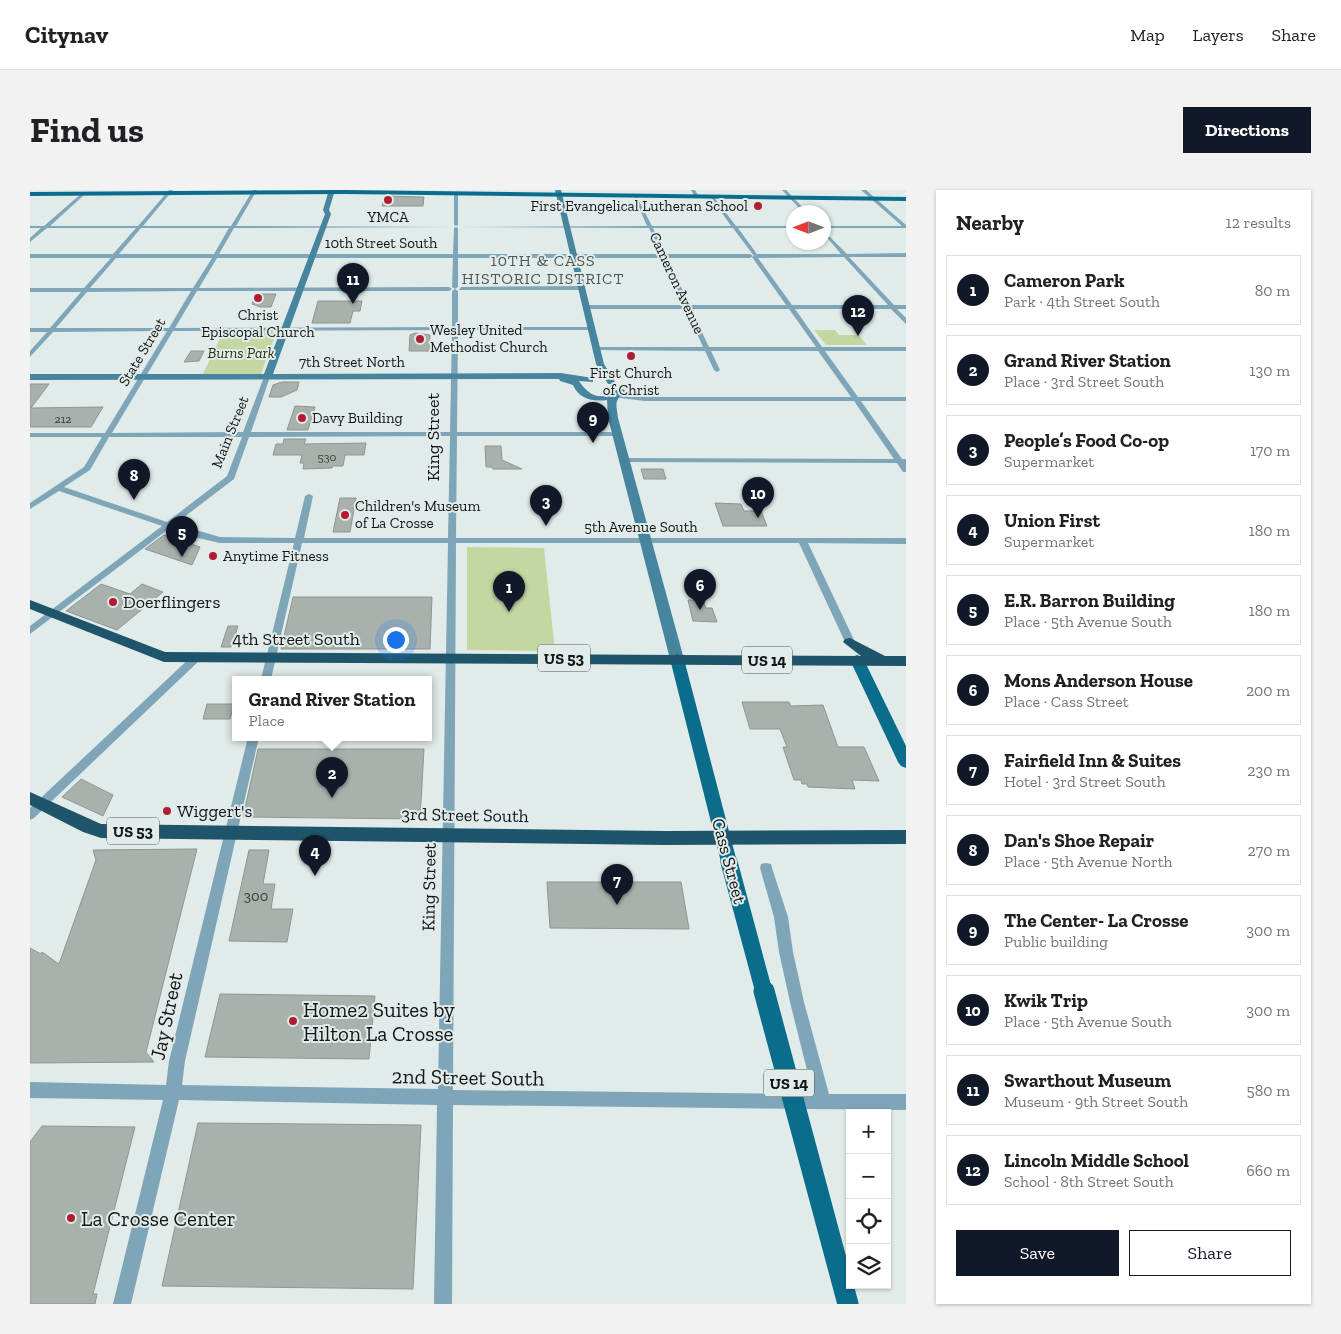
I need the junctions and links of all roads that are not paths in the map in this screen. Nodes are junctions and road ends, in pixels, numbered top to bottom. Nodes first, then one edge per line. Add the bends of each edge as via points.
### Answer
1 (323, 190) edge
2 (693, 190) edge
3 (784, 190) edge
4 (863, 190) edge
5 (254, 191) edge
6 (331, 191) edge
7 (340, 191) edge
8 (81, 192) edge
9 (170, 192) edge
10 (456, 192) edge
11 (30, 193) edge
12 (559, 193) edge
13 (636, 196) junction
14 (697, 196) junction
15 (713, 197) junction
16 (792, 198) junction
17 (874, 199) junction
18 (906, 200) edge
19 (30, 202) edge
20 (40, 202) dead end
21 (798, 205) edge
22 (328, 214) junction
23 (899, 221) junction
24 (906, 221) edge
25 (568, 226) junction
26 (30, 227) edge
27 (46, 227) junction
28 (139, 227) junction
29 (234, 227) junction
30 (323, 227) junction
31 (456, 227) junction
32 (650, 227) junction
33 (734, 227) junction
34 (786, 227) edge
35 (831, 227) edge
36 (906, 227) edge
37 (831, 240) edge
38 (30, 241) edge
39 (664, 255) junction
40 (906, 255) edge
41 (30, 256) edge
42 (114, 256) junction
43 (215, 256) junction
44 (312, 256) junction
45 (456, 256) junction
46 (574, 256) junction
47 (754, 256) junction
48 (844, 256) junction
49 (582, 288) junction
50 (300, 289) junction
51 (455, 289) junction
52 (30, 290) edge
53 (85, 290) junction
54 (195, 290) junction
55 (586, 307) junction
56 (688, 307) junction
57 (791, 307) junction
58 (892, 307) junction
59 (906, 307) edge
60 (906, 322) edge
61 (455, 328) junction
62 (591, 328) junction
63 (172, 329) junction
64 (285, 329) junction
65 (30, 330) edge
66 (52, 330) junction
67 (596, 349) junction
68 (707, 349) junction
69 (819, 349) junction
70 (906, 349) edge
71 (30, 355) edge
72 (600, 364) junction
73 (717, 370) dead end
74 (267, 376) junction
75 (454, 376) junction
76 (30, 377) edge
77 (144, 377) junction
78 (554, 377) junction
79 (591, 380) junction
80 (611, 382) junction
81 (579, 386) junction
82 (616, 393) junction
83 (593, 397) junction
84 (855, 399) junction
85 (906, 399) edge
86 (613, 418) junction
87 (453, 434) junction
88 (618, 434) junction
89 (247, 435) junction
90 (30, 436) edge
91 (108, 436) junction
92 (625, 460) junction
93 (903, 462) edge
94 (906, 470) edge
95 (59, 488) junction
96 (309, 496) dead end
97 (30, 507) edge
98 (169, 524) junction
99 (299, 540) junction
100 (646, 540) junction
101 (452, 541) junction
102 (802, 541) junction
103 (906, 542) edge
104 (30, 604) edge
105 (54, 613) junction
106 (30, 631) edge
107 (850, 642) joint
108 (198, 657) junction
109 (271, 658) junction
110 (450, 658) junction
111 (677, 659) junction
112 (857, 660) junction
113 (885, 660) junction
114 (906, 661) edge
115 (267, 676) edge
116 (252, 741) edge
117 (906, 762) edge
118 (34, 805) edge
119 (230, 832) junction
120 (449, 834) junction
121 (906, 837) edge
122 (723, 838) junction
123 (766, 868) dead end
124 (30, 1090) edge
125 (173, 1093) junction
126 (445, 1098) junction
127 (796, 1101) junction
128 (823, 1101) junction
129 (906, 1102) edge
130 (122, 1304) edge
131 (443, 1304) edge
132 (849, 1304) edge

1 - 5 main road
2 - 14 street
3 - 16 street
4 - 17 street
5 - 6 main road
5 - 9 main road
5 - 29 street, State Street
6 - 7 main road
6 - 22 street, Main Street via 326,210
7 - 10 main road
7 - 22 street
8 - 9 main road
8 - 11 main road
8 - 11 main road
8 - 27 street
9 - 28 street
10 - 12 main road
10 - 31 street, King Street
12 - 13 main road
12 - 25 street
13 - 14 main road
13 - 32 street, Cameron Avenue
14 - 15 main road
15 - 16 main road
15 - 33 street
16 - 17 main road
16 - 21 street
17 - 18 main road
17 - 23 street
19 - 20 street
22 - 30 street, Main Street
23 - 24 street
23 - 36 street
25 - 31 street
25 - 32 street
25 - 46 street
26 - 27 street
27 - 28 street
27 - 38 street
28 - 29 street
28 - 42 street
29 - 30 street
29 - 43 street, State Street
30 - 31 street
30 - 44 street, Main Street
31 - 45 street, King Street
32 - 33 street
32 - 39 street, Cameron Avenue
33 - 34 street
33 - 47 street
35 - 36 street
37 - 48 street
39 - 46 street, 10th Street South
39 - 47 street, 10th Street South
39 - 56 street, Cameron Avenue
40 - 48 street, 10th Street South
41 - 42 street, 10th Street South
42 - 43 street, 10th Street South
42 - 53 street
43 - 44 street, 10th Street South
43 - 54 street, State Street
44 - 45 street, 10th Street South
44 - 50 street, Main Street
45 - 46 street, 10th Street South
45 - 51 street, King Street
46 - 49 street
47 - 48 street, 10th Street South
47 - 57 street
48 - 58 street
49 - 51 street
49 - 55 street
50 - 51 street
50 - 54 street
50 - 64 street, Main Street
51 - 61 street, King Street
52 - 53 street
53 - 54 street
53 - 66 street
54 - 63 street, State Street
55 - 56 street
55 - 62 street
56 - 57 street
56 - 68 street, Cameron Avenue
57 - 58 street
57 - 69 street
58 - 59 street
58 - 60 street
61 - 62 street
61 - 64 street
61 - 75 street, King Street
62 - 67 street
63 - 64 street
63 - 66 street
63 - 77 street, State Street
64 - 74 street, Main Street
65 - 66 street
66 - 71 street
67 - 68 street
67 - 72 street
68 - 69 street
68 - 73 street, Cameron Avenue
69 - 70 street
69 - 84 street
72 - 79 street via 599,373
72 - 80 street
74 - 75 street, 7th Street North
74 - 77 street, 7th Street North
74 - 89 street, Main Street
75 - 78 street, 7th Street North
75 - 87 street, King Street
76 - 77 street, 7th Street North
77 - 91 street, State Street
78 - 79 street, 7th Street North
78 - 81 street, 7th Street North
79 - 80 street, 7th Street North
79 - 81 street
80 - 82 street
81 - 83 street, 7th Street North via 581,392
82 - 83 street
82 - 84 street via 638,399
82 - 86 street, Cass Street via 611,402
83 - 86 street, Cass Street
84 - 85 street
84 - 93 street
86 - 88 street, Cass Street
87 - 88 street
87 - 89 street
87 - 101 street, King Street
88 - 92 street, Cass Street
89 - 91 street
89 - 98 street, Main Street via 231,477
90 - 91 street
91 - 95 street, State Street via 84,472
92 - 93 street
92 - 100 street, Cass Street
93 - 94 street
95 - 97 street, State Street
95 - 98 street, 5th Avenue South
96 - 99 street
98 - 99 street, 5th Avenue South via 212,539
98 - 105 street, Main Street
99 - 101 street, 5th Avenue South
99 - 109 street
100 - 101 street, 5th Avenue South
100 - 102 street, 5th Avenue South
100 - 111 street, Cass Street
101 - 110 street, King Street
102 - 103 street, 5th Avenue South
102 - 107 street
104 - 105 highway, US 53
105 - 106 street, Main Street
105 - 108 highway, 4th Street South / US 53 via 164,657
107 - 113 highway
108 - 109 highway, 4th Street South / US 53
108 - 118 street
109 - 110 highway, 4th Street South / US 53
109 - 115 street
110 - 111 highway, 4th Street South / US 53
110 - 120 street, King Street
111 - 112 highway, 4th Street South / US 14
111 - 122 main road, Cass Street / US 14
112 - 113 highway, 4th Street South / US 14
112 - 117 main road
113 - 114 highway, 4th Street South / US 14
116 - 119 street, Jay Street
118 - 119 highway, 3rd Street South / US 53 via 102,831
119 - 120 highway, 3rd Street South / US 53
119 - 125 street, Jay Street via 177,1061
120 - 122 highway, 3rd Street South / US 53
120 - 126 street, King Street
121 - 122 highway, 3rd Street South / US 53
122 - 132 main road, Cass Street / US 14, bridge
123 - 128 street, Cass Street via 780,911 796,1002
124 - 125 street, 2nd Street South
125 - 126 street, 2nd Street South
125 - 130 street, Jay Street
126 - 127 street, 2nd Street South
126 - 131 street, King Street
127 - 128 street, 2nd Street South
127 - 132 street, Cass Street
128 - 129 street, 2nd Street South

